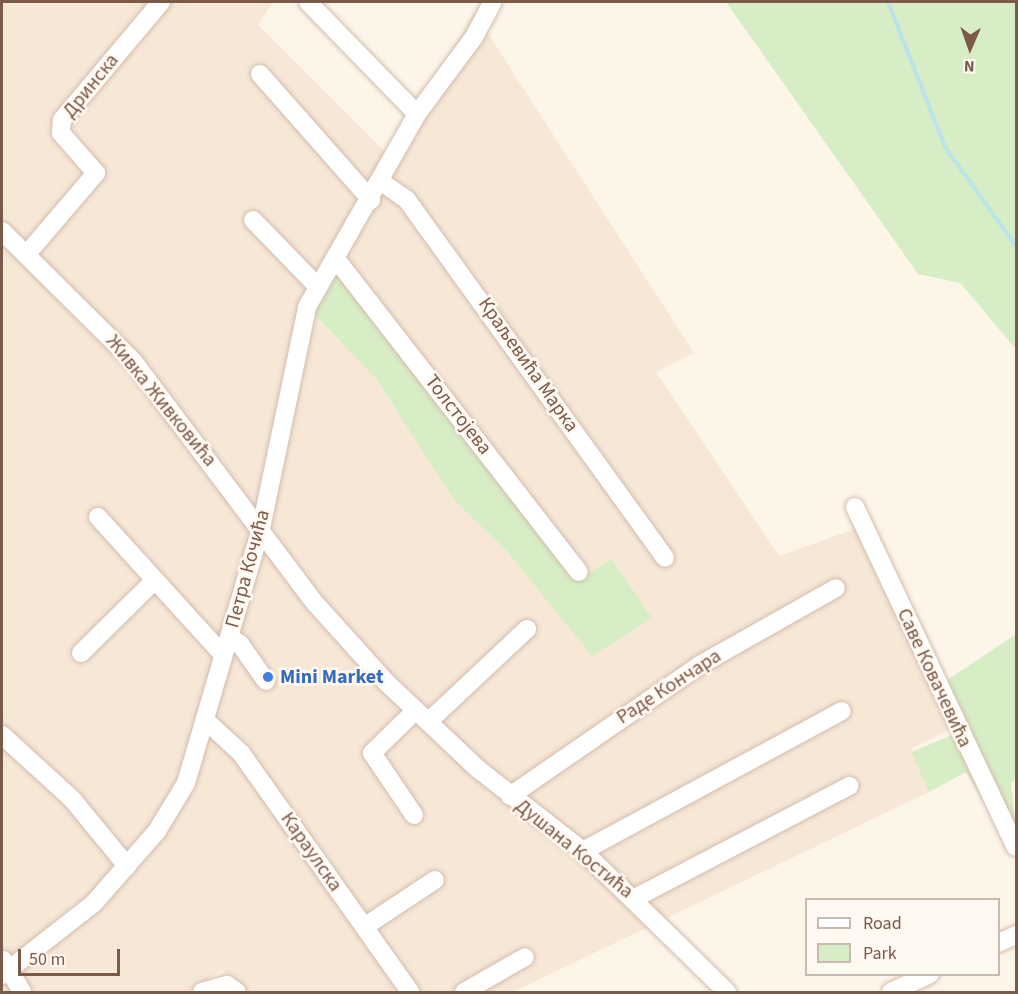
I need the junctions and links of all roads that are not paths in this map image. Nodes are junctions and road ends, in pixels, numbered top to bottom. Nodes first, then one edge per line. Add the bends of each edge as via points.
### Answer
1 (161, 2) edge
2 (308, 2) edge
3 (493, 2) edge
4 (260, 74) dead end
5 (417, 114) junction
6 (380, 181) junction
7 (370, 200) junction
8 (253, 220) dead end
9 (2, 231) edge
10 (26, 255) junction
11 (336, 259) junction
12 (316, 285) junction
13 (855, 507) dead end
14 (98, 517) dead end
15 (261, 528) junction
16 (665, 558) dead end
17 (579, 572) dead end
18 (154, 581) junction
19 (836, 588) dead end
20 (526, 629) dead end
21 (226, 646) junction
22 (81, 653) dead end
23 (266, 681) dead end
24 (842, 711) dead end
25 (421, 717) junction
26 (205, 720) junction
27 (2, 735) edge
28 (849, 786) dead end
29 (510, 796) junction
30 (414, 815) dead end
31 (1017, 847) edge
32 (583, 850) junction
33 (127, 866) junction
34 (435, 880) dead end
35 (634, 898) junction
36 (364, 927) junction
37 (1017, 935) edge
38 (1000, 943) edge
39 (525, 957) dead end
40 (4, 967) edge
41 (928, 976) edge
42 (22, 993) edge
43 (202, 993) edge
44 (237, 993) edge
45 (410, 993) edge
46 (464, 993) edge
47 (727, 993) edge
48 (891, 993) edge

1 - 10 street, Дринска via 62,120 61,133 96,173
2 - 5 street
3 - 5 street, Петра Кочића via 478,32
4 - 7 street
5 - 6 street, Петра Кочића
6 - 7 street, Петра Кочића
6 - 16 street, Краљевића Марка via 407,200
7 - 11 street, Петра Кочића
8 - 12 street
9 - 10 street, Живка Живковића
10 - 15 street, Живка Живковића via 133,361
11 - 12 street, Петра Кочића
11 - 17 street, Толстојева
12 - 15 street, Петра Кочића via 300,335
13 - 31 street, Саве Ковачевића
14 - 18 street
15 - 21 street, Петра Кочића
15 - 25 street, Душана Костића via 314,602
18 - 21 street
18 - 22 street
19 - 29 street, Раде Кончара via 700,665
20 - 25 street
21 - 23 street via 240,644
21 - 26 street, Петра Кочића
24 - 32 street
25 - 29 street, Душана Костића
25 - 30 street via 372,753
26 - 33 street, Петра Кочића via 178,800
26 - 36 street, Караулска via 240,753
27 - 33 street via 72,799
28 - 35 street
29 - 32 street, Душана Костића
32 - 35 street, Душана Костића
33 - 40 street, Петра Кочића via 57,936
34 - 36 street
35 - 47 street, Душана Костића
36 - 45 street, Караулска
37 - 38 street
39 - 46 street
40 - 42 street
41 - 48 street
43 - 44 street via 227,985

